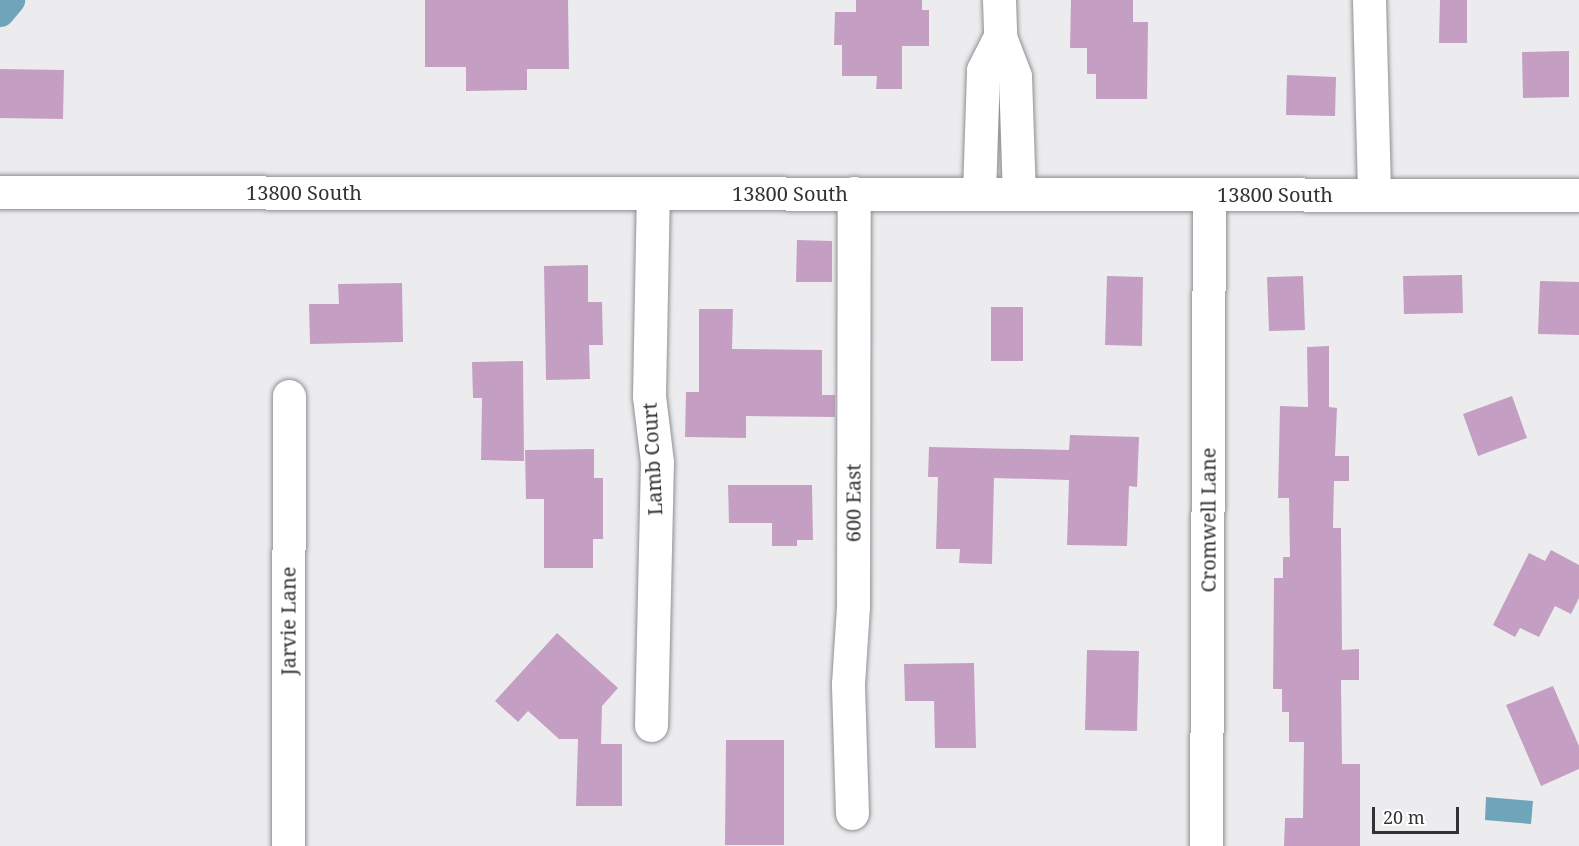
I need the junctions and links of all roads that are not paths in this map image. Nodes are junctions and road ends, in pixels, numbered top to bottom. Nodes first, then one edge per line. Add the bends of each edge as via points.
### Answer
1 (999, 0) edge
2 (1369, 0) edge
3 (1000, 37) junction
4 (0, 192) edge
5 (652, 193) junction
6 (855, 193) junction
7 (978, 193) junction
8 (1019, 194) junction
9 (1209, 194) junction
10 (1374, 194) junction
11 (1579, 195) edge
12 (289, 396) dead end
13 (651, 725) dead end
14 (852, 813) dead end
15 (288, 846) edge
16 (1206, 846) edge

1 - 3 street
2 - 10 street
3 - 7 street via 983,70
3 - 8 street via 1015,76
4 - 5 street, 13800 South
5 - 6 street, 13800 South
5 - 13 street, Lamb Court via 649,396 657,474
6 - 7 street, 13800 South
6 - 14 street, 600 East via 853,606 848,684
7 - 8 street, 13800 South
8 - 9 street, 13800 South
9 - 10 street, 13800 South
9 - 16 street, Cromwell Lane
10 - 11 street, 13800 South
12 - 15 street, Jarvie Lane

